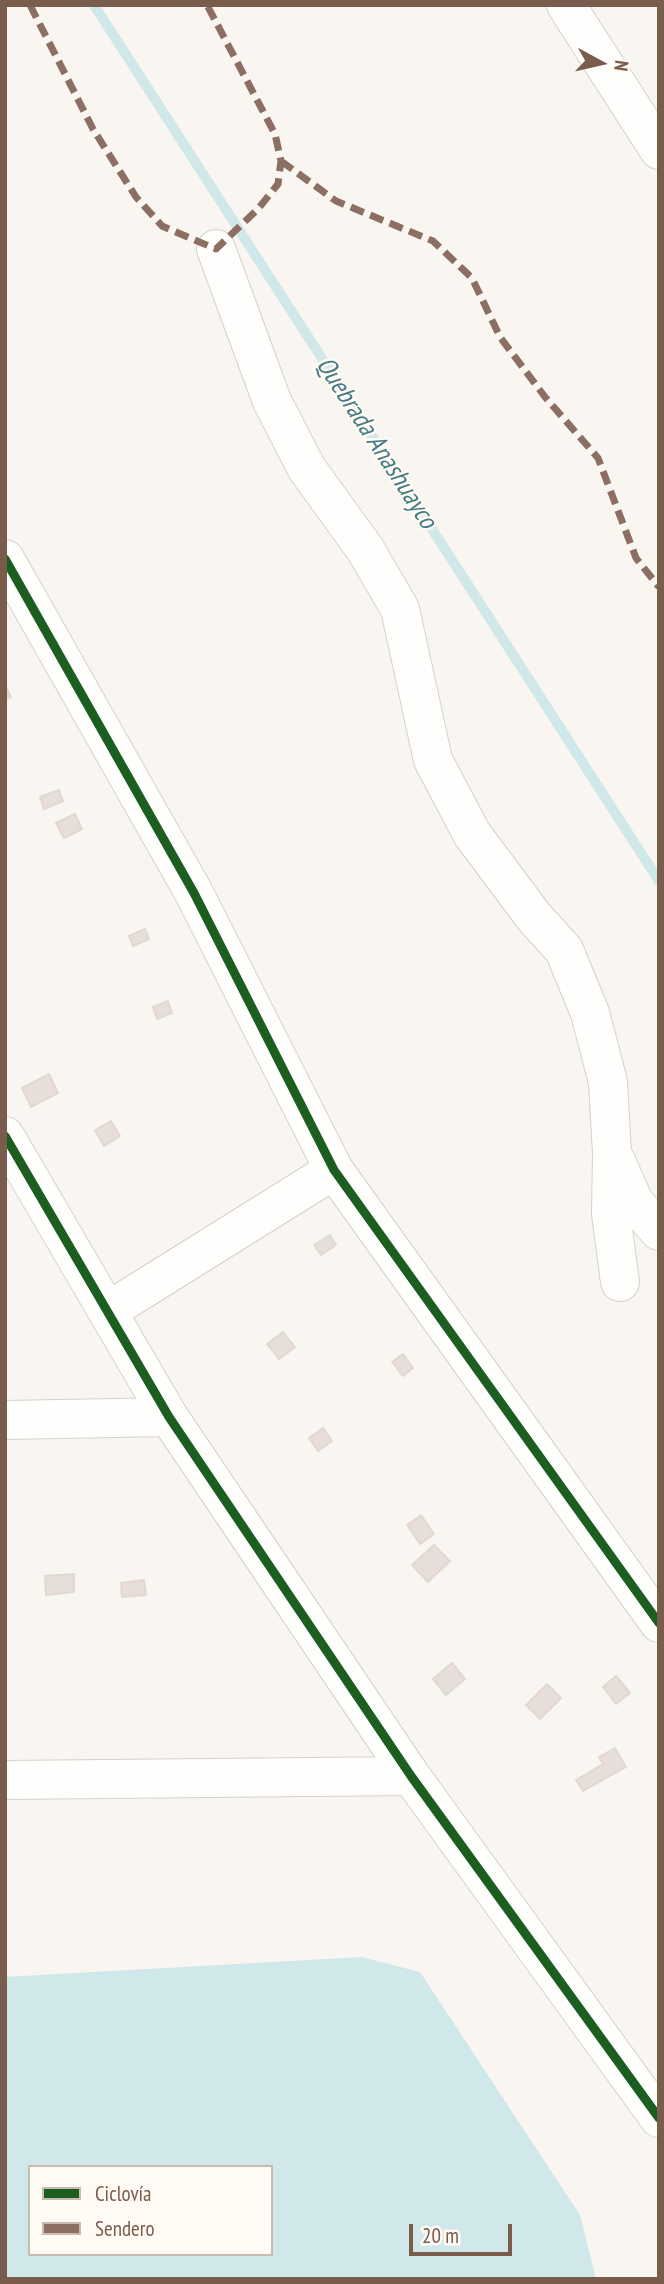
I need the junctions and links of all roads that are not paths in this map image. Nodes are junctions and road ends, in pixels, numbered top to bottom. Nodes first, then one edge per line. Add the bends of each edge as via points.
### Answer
1 (566, 5) edge
2 (649, 136) edge
3 (659, 162) edge
4 (216, 249) dead end
5 (5, 559) edge
6 (5, 1136) edge
7 (612, 1153) junction
8 (334, 1170) junction
9 (659, 1231) edge
10 (620, 1282) dead end
11 (108, 1311) junction
12 (169, 1417) junction
13 (5, 1419) edge
14 (659, 1623) edge
15 (411, 1776) junction
16 (5, 1780) edge
17 (659, 2118) edge

1 - 2 street
2 - 3 street
4 - 7 street via 278,412 307,468 365,549 400,609 433,760 472,834 564,950 590,1013 608,1082
5 - 8 street via 194,893
6 - 11 street
7 - 9 street via 634,1202
7 - 10 street via 611,1214
8 - 11 street
8 - 14 street
11 - 12 street
12 - 13 street
12 - 15 street
15 - 16 street
15 - 17 street

